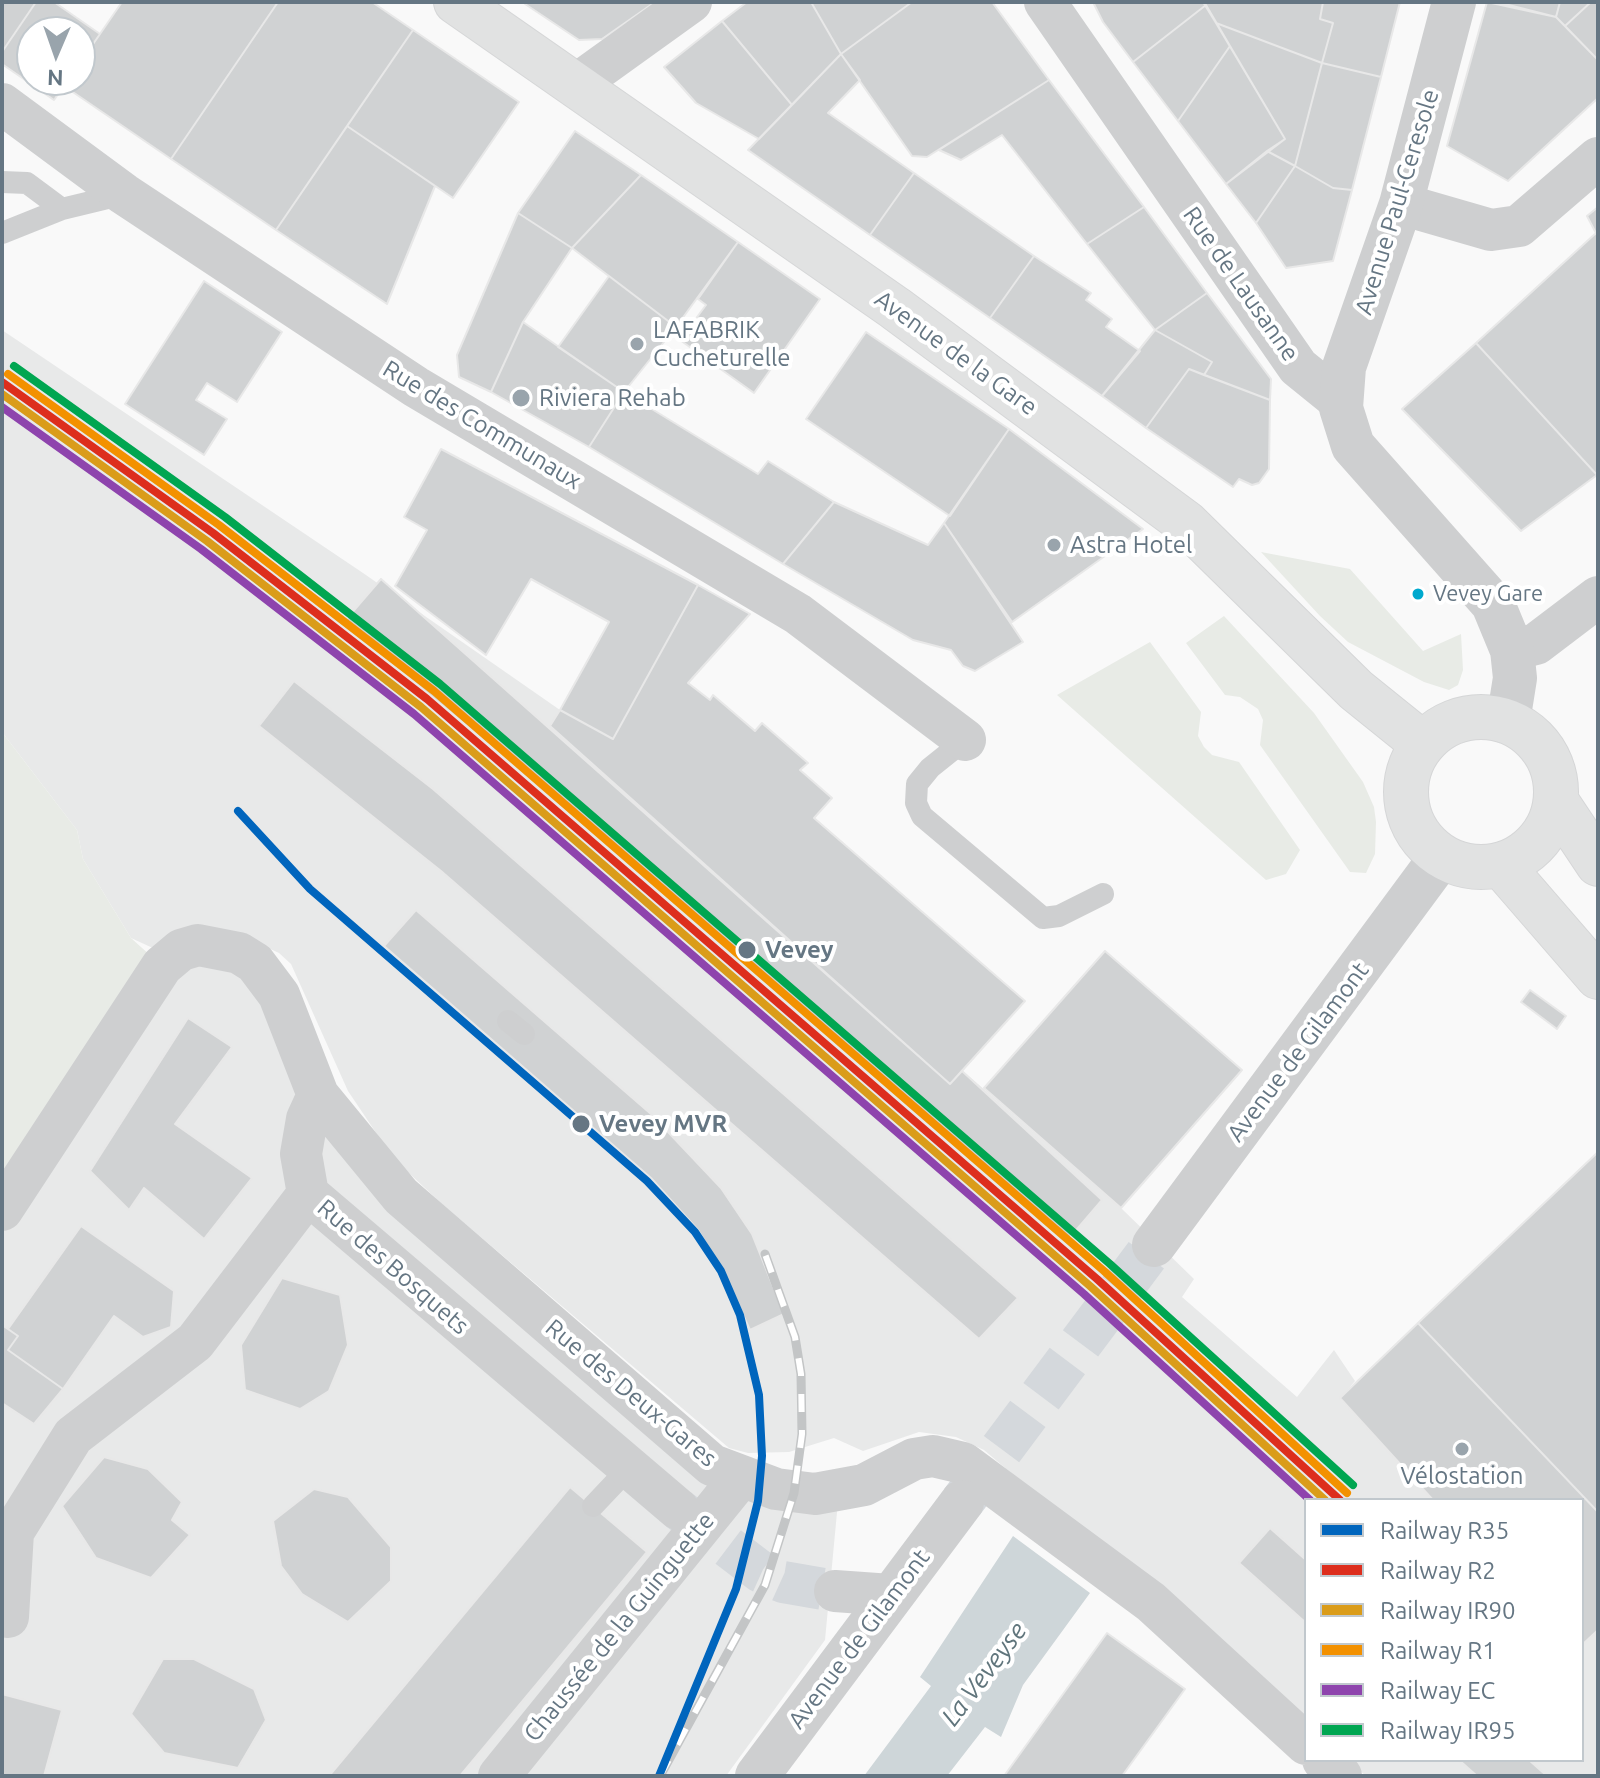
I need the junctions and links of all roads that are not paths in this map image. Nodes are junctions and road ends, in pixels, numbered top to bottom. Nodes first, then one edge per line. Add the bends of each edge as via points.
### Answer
1 (456, 2) edge
2 (691, 2) edge
3 (1045, 2) edge
4 (1454, 2) edge
5 (577, 84) junction
6 (2, 104) edge
7 (1598, 158) edge
8 (2, 182) edge
9 (124, 194) junction
10 (1401, 204) junction
11 (62, 209) junction
12 (2, 233) edge
13 (1340, 401) junction
14 (1598, 597) edge
15 (1512, 650) junction
16 (1508, 722) junction
17 (965, 740) joint
18 (1423, 744) junction
19 (1556, 801) junction
20 (1441, 857) junction
21 (1598, 864) edge
22 (1501, 865) junction
23 (1103, 894) dead end
24 (1598, 977) edge
25 (318, 1095) junction
26 (308, 1194) junction
27 (2, 1210) edge
28 (1154, 1245) tunnel mouth
29 (628, 1469) junction
30 (740, 1478) junction
31 (962, 1502) tunnel mouth
32 (593, 1506) dead end
33 (678, 1509) tunnel mouth
34 (835, 1591) tunnel mouth
35 (891, 1595) junction
36 (8, 1617) dead end
37 (1304, 1742) edge
38 (1325, 1762) edge
39 (499, 1776) edge
40 (757, 1776) edge
41 (1341, 1776) edge

1 - 5 main road, Avenue de la Gare
2 - 5 street
3 - 13 street, Rue de Lausanne via 1298,367
4 - 10 street, Avenue Paul-Ceresole
5 - 18 main road, Avenue de la Gare via 895,308 1186,523 1356,690
6 - 9 street, Rue des Communaux
7 - 10 street via 1519,226 1491,230
8 - 11 lane via 27,183
9 - 11 lane
9 - 17 street, Rue des Communaux via 416,387 798,614
10 - 13 street, Avenue Paul-Ceresole via 1344,367
11 - 12 lane
13 - 15 street via 1353,446 1493,604
14 - 15 street via 1536,644
15 - 16 street via 1515,678
16 - 18 main road via 1462,719
16 - 19 main road via 1525,731 1550,761
17 - 23 lane via 917,784 916,803 933,827 1043,918 1059,916
18 - 20 main road via 1408,772 1406,804 1412,825
19 - 21 main road
19 - 22 main road via 1539,841
20 - 22 main road via 1481,868
20 - 28 street, Avenue de Gilamont
22 - 24 main road
25 - 26 street, Rue des Bosquets via 301,1154
25 - 27 street via 279,995 255,963 219,947 181,950 162,966
25 - 30 street, Rue des Deux-Gares via 401,1196 712,1465
26 - 29 street, Rue des Bosquets
26 - 36 street via 195,1342 73,1436 13,1532
29 - 32 lane
29 - 33 street, Rue des Bosquets
30 - 37 street, Rue des Deux-Gares via 815,1494 864,1485 914,1459 933,1456 963,1463 1151,1602
30 - 39 street, Chaussée de la Guinguette
31 - 35 street, Avenue de Gilamont
34 - 35 street
35 - 40 street, Avenue de Gilamont
38 - 41 street

